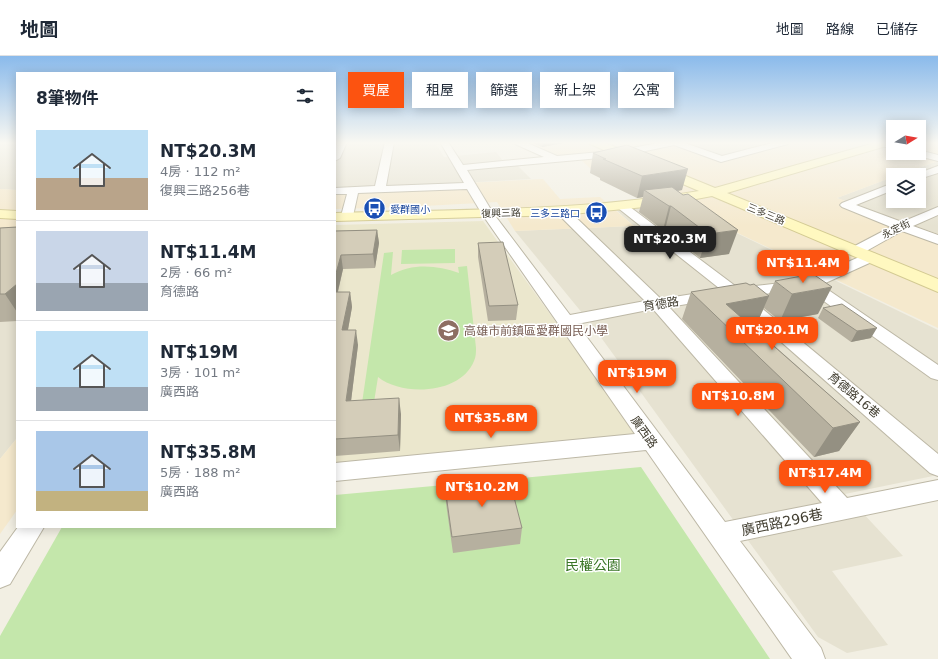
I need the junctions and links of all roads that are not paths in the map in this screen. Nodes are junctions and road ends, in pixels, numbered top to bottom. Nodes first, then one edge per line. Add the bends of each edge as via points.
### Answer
1 (384, 170) edge
2 (461, 170) edge
3 (662, 170) edge
4 (791, 170) edge
5 (471, 186) junction
6 (886, 189) edge
7 (380, 190) junction
8 (336, 191) edge
9 (353, 191) junction
10 (714, 192) junction
11 (622, 206) junction
12 (562, 211) junction
13 (938, 211) edge
14 (0, 214) edge
15 (488, 214) junction
16 (16, 215) edge
17 (341, 216) edge
18 (900, 227) junction
19 (938, 240) edge
20 (856, 251) junction
21 (871, 257) junction
22 (810, 284) junction
23 (938, 286) edge
24 (734, 293) junction
25 (656, 304) junction
26 (565, 321) junction
27 (938, 374) edge
28 (651, 441) junction
29 (938, 467) edge
30 (336, 472) edge
31 (938, 490) edge
32 (842, 510) junction
33 (31, 528) edge
34 (720, 534) junction
35 (0, 575) edge
36 (810, 659) edge

1 - 7 street
2 - 5 street, 廣西路
3 - 10 street, 三多三路
4 - 10 street, 復興三路
5 - 7 street
5 - 15 street, 廣西路
6 - 18 street via 846,205
7 - 9 street
8 - 9 street
9 - 17 street
10 - 11 street, 復興三路
10 - 20 street, 三多三路
11 - 12 street, 復興三路
11 - 24 street, 育德路16巷
12 - 15 street, 復興三路
12 - 25 street
13 - 18 street, 永定街
14 - 16 street
15 - 17 street, 復興三路
15 - 26 street, 廣西路
18 - 19 street
18 - 20 street, 永定街
20 - 21 street, 三多三路
21 - 22 street, 育德路
21 - 23 street, 三多三路
22 - 24 street, 育德路
22 - 27 street
24 - 25 street, 育德路
24 - 29 street, 育德路16巷
25 - 26 street, 育德路
25 - 32 street
26 - 28 street, 廣西路
28 - 30 street
28 - 34 street, 廣西路
31 - 32 street, 廣西路296巷
32 - 34 street, 廣西路296巷
33 - 35 street
34 - 36 street, 廣西路

